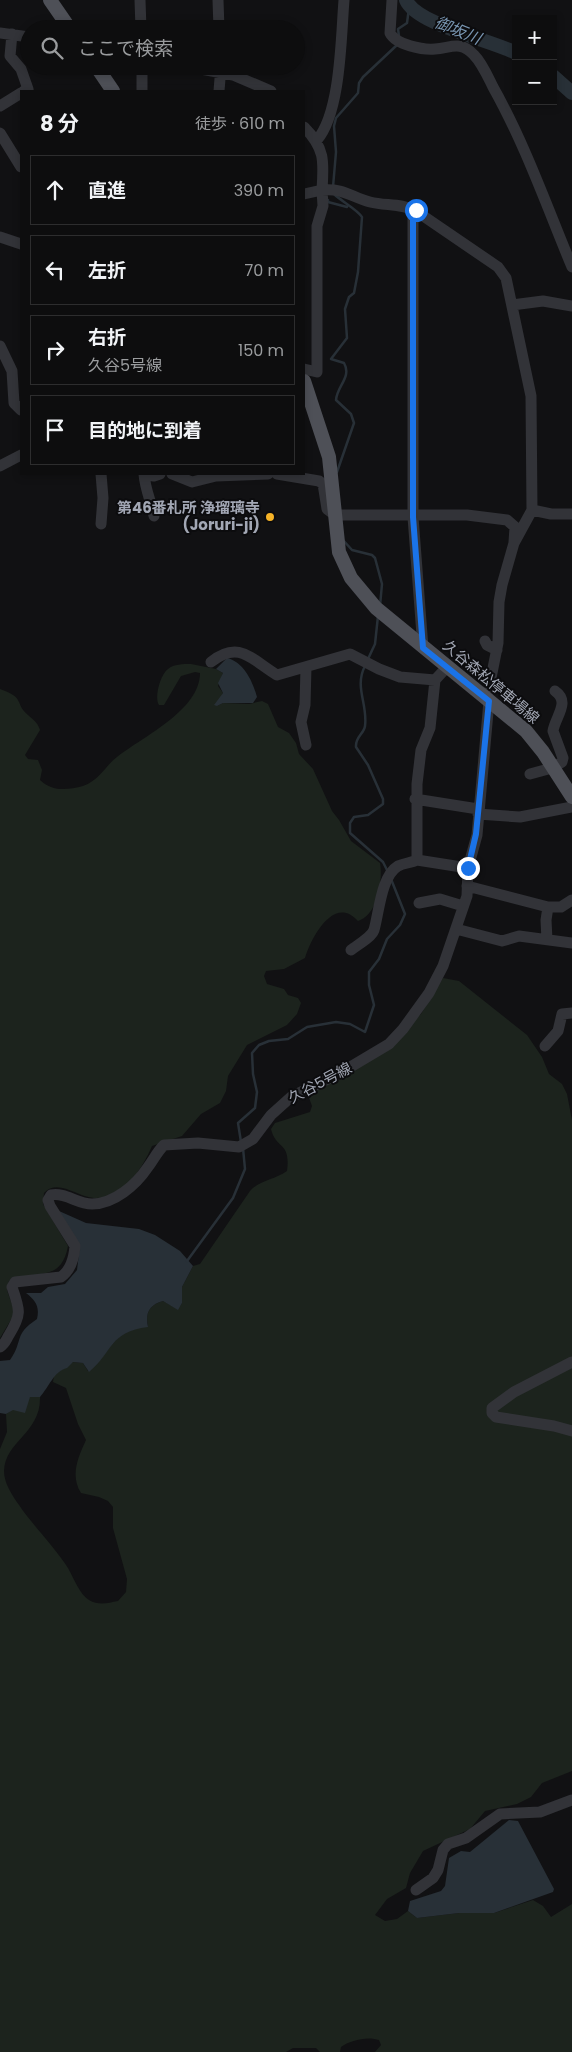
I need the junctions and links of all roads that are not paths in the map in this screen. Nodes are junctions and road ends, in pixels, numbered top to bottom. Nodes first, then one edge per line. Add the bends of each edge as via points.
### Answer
1 (50, 0) edge
2 (140, 0) edge
3 (218, 0) edge
4 (344, 0) edge
5 (392, 0) edge
6 (64, 20) edge
7 (141, 20) edge
8 (219, 20) edge
9 (6, 34) edge
10 (20, 36) edge
11 (20, 69) edge
12 (22, 75) edge
13 (102, 75) edge
14 (142, 75) edge
15 (220, 75) edge
16 (235, 75) edge
17 (26, 90) edge
18 (111, 90) edge
19 (142, 90) edge
20 (219, 90) edge
21 (269, 90) edge
22 (20, 94) edge
23 (0, 106) edge
24 (305, 127) edge
25 (0, 133) edge
26 (317, 140) junction
27 (20, 165) edge
28 (322, 190) junction
29 (305, 194) edge
30 (416, 210) junction
31 (0, 237) edge
32 (20, 244) edge
33 (572, 267) edge
34 (512, 305) junction
35 (572, 306) edge
36 (0, 346) edge
37 (305, 369) edge
38 (305, 384) edge
39 (20, 409) edge
40 (20, 456) edge
41 (0, 466) edge
42 (101, 475) edge
43 (144, 475) edge
44 (174, 475) edge
45 (258, 475) edge
46 (282, 475) edge
47 (532, 510) junction
48 (572, 514) edge
49 (335, 515) junction
50 (154, 516) dead end
51 (413, 517) junction
52 (101, 524) dead end
53 (514, 543) junction
54 (485, 641) dead end
55 (423, 648) junction
56 (497, 650) junction
57 (211, 662) dead end
58 (306, 667) junction
59 (447, 667) junction
60 (435, 680) junction
61 (555, 691) dead end
62 (489, 701) junction
63 (306, 745) dead end
64 (552, 768) junction
65 (530, 774) dead end
66 (572, 797) edge
67 (415, 799) junction
68 (572, 807) edge
69 (478, 812) junction
70 (417, 860) junction
71 (468, 868) junction
72 (468, 886) junction
73 (572, 900) edge
74 (419, 904) dead end
75 (463, 906) junction
76 (548, 907) junction
77 (456, 929) junction
78 (547, 940) junction
79 (572, 943) edge
80 (351, 950) dead end
81 (572, 1013) edge
82 (546, 1046) dead end
83 (0, 1347) edge
84 (572, 1362) edge
85 (572, 1431) edge
86 (572, 1800) edge
87 (416, 1890) dead end

1 - 6 main road
2 - 7 street
3 - 8 street
4 - 26 street via 336,87 328,120
5 - 33 street via 390,33 397,40 434,49 458,45 478,59 505,109
9 - 10 street
9 - 11 street via 10,56
12 - 17 street
13 - 18 main road
14 - 19 street
15 - 20 street
16 - 21 street
22 - 23 street
24 - 26 street
25 - 27 street
26 - 28 street via 323,155
28 - 29 street
28 - 30 street via 349,192 370,202
28 - 37 street via 323,206 317,226 317,372
30 - 34 street via 498,267 506,278
30 - 51 street via 413,218
31 - 32 street
34 - 35 street via 543,301
34 - 47 street via 531,396
36 - 39 street via 12,371 14,403
38 - 49 main road, 久谷森松停車場線 via 329,457
40 - 41 street
42 - 52 street
43 - 50 street
44 - 45 street via 192,482 216,476
46 - 49 street via 323,484 327,509
47 - 48 street
47 - 53 street
49 - 51 street
49 - 55 main road, 久谷森松停車場線 via 339,552 350,578 376,608
51 - 53 street via 467,515 508,520 515,527
51 - 55 street
53 - 56 street, 久谷5号線 via 499,602
54 - 56 street
55 - 59 main road, 久谷森松停車場線
56 - 62 street, 久谷5号線
57 - 58 street via 223,653 236,651 277,675
58 - 60 street via 350,654 400,677
58 - 63 street via 301,722
59 - 60 street
59 - 62 main road, 久谷森松停車場線
60 - 67 street via 430,728 421,750
61 - 64 street via 562,699 562,707 553,731 563,758
62 - 64 main road, 久谷森松停車場線 via 526,731
62 - 69 street, 久谷5号線
64 - 65 street
64 - 66 main road, 久谷森松停車場線
67 - 69 street
67 - 70 street
68 - 69 street via 520,817
69 - 71 street, 久谷5号線
70 - 71 street
70 - 80 street via 398,866 390,876 377,910 374,930
71 - 72 street, 久谷5号線
72 - 75 street, 久谷5号線
72 - 76 street
73 - 76 street via 561,907
74 - 75 street via 440,899
75 - 77 street, 久谷5号線
76 - 78 street
77 - 78 street via 502,941 519,936
77 - 83 street, 久谷5号線 via 429,993 389,1044 291,1097 271,1115 253,1140 242,1146 164,1145 138,1180 111,1200 91,1204 51,1195 48,1200 50,1206 75,1246 72,1262 60,1277 14,1282 12,1287 20,1313 17,1324
78 - 79 street
81 - 82 street via 562,1014 558,1031
84 - 85 street via 514,1392 492,1408 496,1417
86 - 87 street via 540,1812 500,1814 466,1838 448,1844 433,1878

